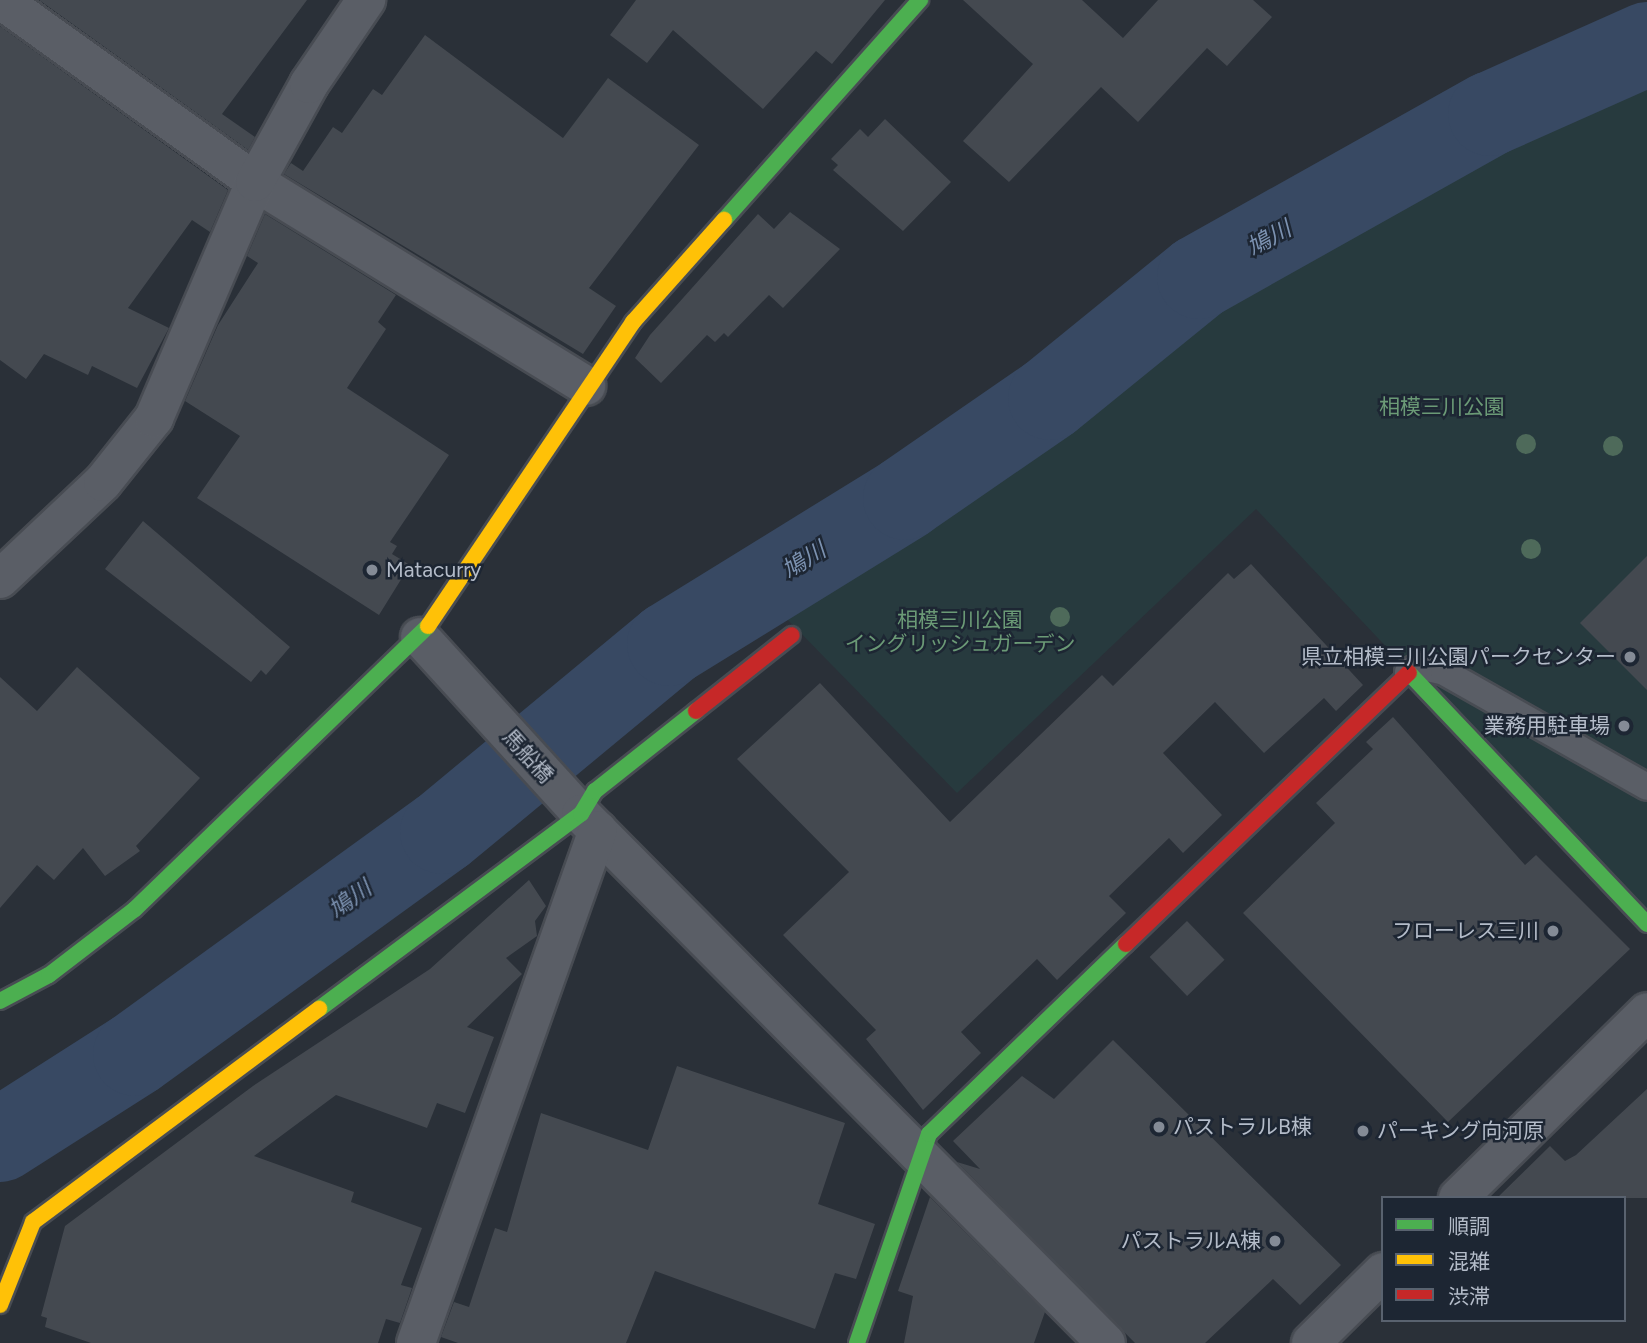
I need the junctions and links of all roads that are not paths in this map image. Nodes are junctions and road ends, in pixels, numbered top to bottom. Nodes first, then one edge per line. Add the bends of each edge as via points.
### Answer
1 (1, 0) edge
2 (366, 0) edge
3 (918, 1) edge
4 (255, 182) junction
5 (586, 386) junction
6 (0, 579) edge
7 (792, 635) dead end
8 (420, 637) junction
9 (1408, 672) junction
10 (1647, 787) edge
11 (582, 814) junction
12 (1647, 924) edge
13 (0, 1001) edge
14 (1647, 1012) edge
15 (922, 1157) junction
16 (1460, 1196) edge
17 (1381, 1274) edge
18 (0, 1305) edge
19 (416, 1343) edge
20 (857, 1343) edge
21 (1106, 1343) edge
22 (1311, 1343) edge

1 - 4 street
2 - 4 street via 309,84
3 - 5 street via 736,202
4 - 5 street
4 - 6 street via 154,418 103,482
5 - 8 street
7 - 11 street via 595,791
8 - 11 street, 馬船橋
8 - 13 street via 135,909 49,975
9 - 10 lane via 1419,666 1444,672
9 - 12 street
9 - 15 street via 929,1134
11 - 15 street, 馬船橋
11 - 18 street via 33,1222
11 - 19 street
14 - 16 street
15 - 20 street
15 - 21 street, 馬船橋
17 - 22 street

